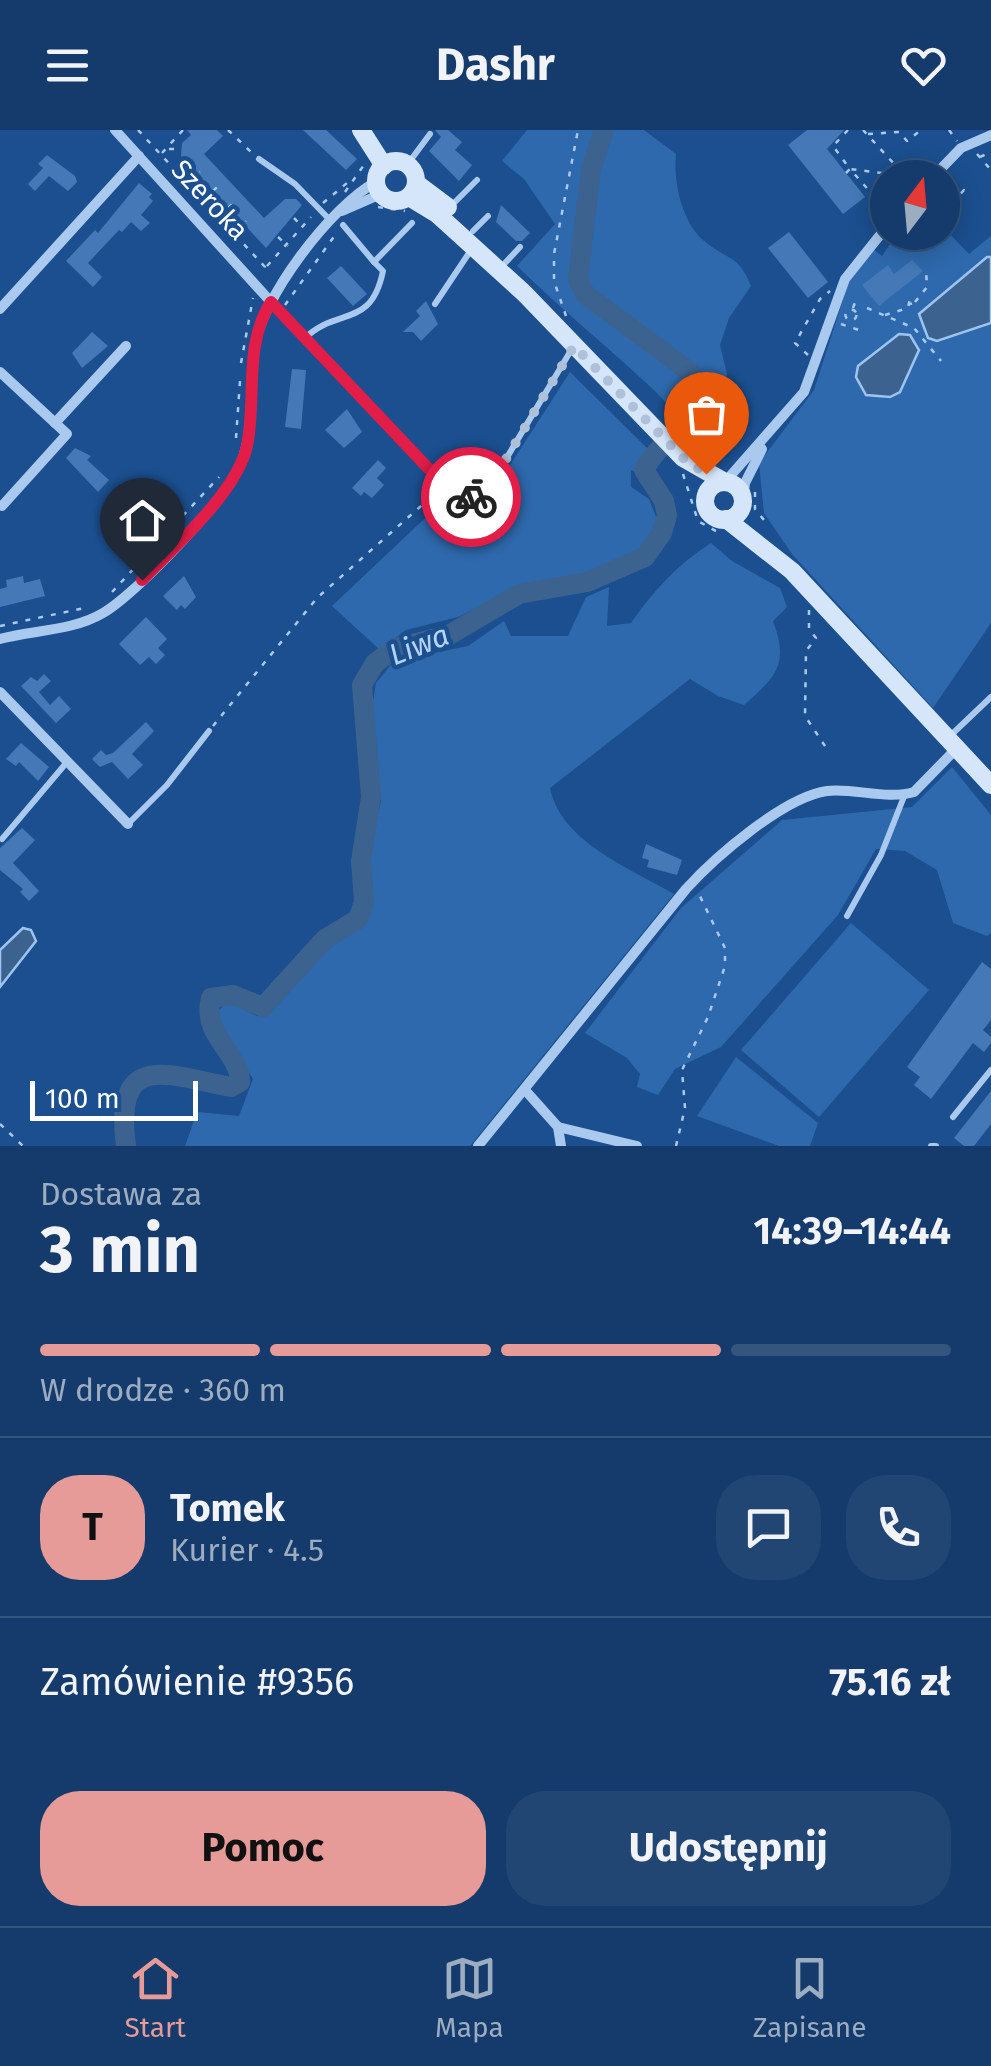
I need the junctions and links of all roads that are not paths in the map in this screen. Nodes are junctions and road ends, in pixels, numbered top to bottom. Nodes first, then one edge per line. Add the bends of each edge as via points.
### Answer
1 (115, 130) edge
2 (361, 130) edge
3 (374, 130) edge
4 (991, 133) edge
5 (430, 134) dead end
6 (139, 156) junction
7 (258, 160) road end
8 (951, 160) edge
9 (386, 180) junction
10 (477, 180) dead end
11 (412, 197) junction
12 (449, 208) junction
13 (488, 216) dead end
14 (337, 223) junction
15 (412, 223) dead end
16 (473, 239) junction
17 (520, 247) dead end
18 (870, 247) edge
19 (374, 262) junction
20 (506, 264) junction
21 (524, 293) junction
22 (271, 302) junction
23 (435, 304) dead end
24 (0, 309) edge
25 (304, 338) junction
26 (126, 346) dead end
27 (574, 346) junction
28 (0, 372) edge
29 (55, 424) junction
30 (767, 440) junction
31 (683, 458) junction
32 (725, 482) junction
33 (698, 492) junction
34 (748, 493) junction
35 (2, 506) edge
36 (726, 519) junction
37 (792, 571) junction
38 (0, 639) edge
39 (0, 692) edge
40 (991, 696) edge
41 (210, 732) road end
42 (953, 742) junction
43 (68, 762) junction
44 (991, 786) edge
45 (906, 794) junction
46 (128, 824) joint
47 (2, 839) edge
48 (847, 916) dead end
49 (991, 1070) edge
50 (525, 1090) junction
51 (953, 1117) dead end
52 (558, 1127) junction
53 (478, 1146) edge
54 (561, 1146) edge
55 (637, 1146) edge

1 - 6 street, Szeroka
2 - 9 main road
3 - 9 main road
4 - 8 street
5 - 9 lane
6 - 22 street, Szeroka
6 - 24 street
7 - 14 lane
9 - 11 main road
9 - 11 main road via 395,202
9 - 14 street via 357,192
10 - 12 lane
11 - 12 main road
11 - 16 main road
12 - 16 main road
13 - 16 lane
14 - 19 lane
14 - 22 street
15 - 19 lane
16 - 20 main road
16 - 21 main road
16 - 23 lane
17 - 20 lane
18 - 30 street via 845,278 812,380
19 - 25 lane via 382,271 378,297
20 - 21 main road
21 - 27 main road
22 - 25 lane
22 - 38 street via 255,341 247,446 230,484 101,615
25 - 27 lane via 463,498 482,493
26 - 29 street
27 - 31 main road
28 - 29 street
29 - 35 street via 66,440
30 - 32 street
30 - 34 street via 749,472
31 - 32 main road
31 - 33 main road
32 - 33 main road
32 - 34 main road
33 - 36 main road via 711,514
34 - 36 main road via 737,514
34 - 37 main road via 756,527
36 - 37 main road
37 - 42 main road
39 - 43 street
40 - 42 lane
41 - 46 lane
42 - 44 main road
42 - 45 street via 923,785
43 - 46 street
43 - 47 lane
45 - 48 lane
45 - 50 street via 846,790 811,796 733,846 693,882
49 - 51 lane
50 - 52 street
50 - 53 street
52 - 54 street
52 - 55 street

